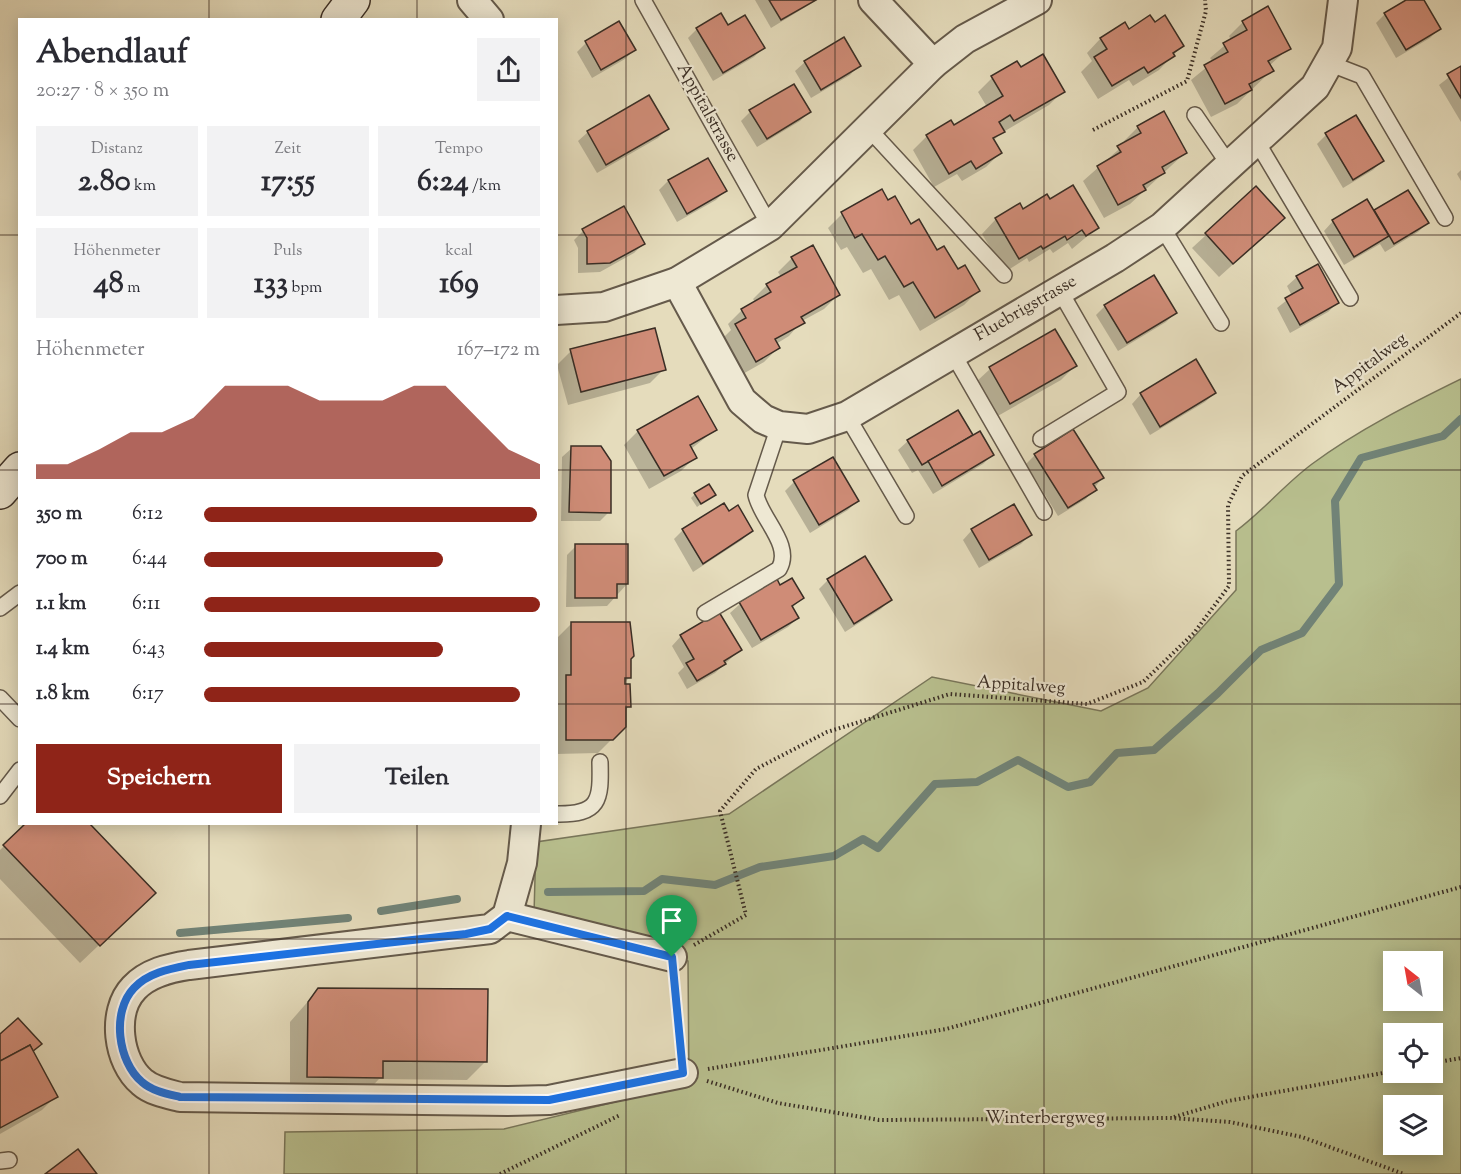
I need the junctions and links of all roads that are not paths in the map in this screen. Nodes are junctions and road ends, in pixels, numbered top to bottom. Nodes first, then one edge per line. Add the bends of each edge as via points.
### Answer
1 (353, 0) edge
2 (472, 0) edge
3 (643, 0) edge
4 (873, 0) edge
5 (1037, 0) edge
6 (1343, 0) edge
7 (340, 18) edge
8 (487, 18) edge
9 (933, 64) junction
10 (1331, 64) junction
11 (1195, 115) dead end
12 (868, 128) junction
13 (1257, 141) junction
14 (1230, 166) junction
15 (1445, 218) dead end
16 (770, 226) junction
17 (1162, 227) junction
18 (1004, 275) dead end
19 (677, 282) junction
20 (1059, 291) junction
21 (1350, 298) dead end
22 (558, 310) edge
23 (1221, 322) dead end
24 (952, 352) junction
25 (847, 416) junction
26 (779, 426) junction
27 (1041, 439) dead end
28 (18, 471) edge
29 (0, 492) edge
30 (1044, 512) dead end
31 (906, 516) dead end
32 (18, 594) edge
33 (0, 608) edge
34 (705, 613) dead end
35 (0, 698) edge
36 (18, 717) edge
37 (600, 762) dead end
38 (18, 772) edge
39 (2, 788) edge
40 (558, 814) edge
41 (526, 825) edge
42 (507, 916) junction
43 (672, 957) road end
44 (683, 1073) road end

1 - 7 street
2 - 8 street
3 - 16 lane, Appitalstrasse
4 - 9 street
5 - 9 street via 965,39
6 - 10 street, Fluebrigstrasse
9 - 12 street
10 - 13 street, Fluebrigstrasse via 1315,87
10 - 15 lane via 1362,76
11 - 14 lane
12 - 16 street
12 - 18 lane
13 - 14 street, Fluebrigstrasse
13 - 21 lane
14 - 17 street, Fluebrigstrasse
16 - 19 street
17 - 20 street, Fluebrigstrasse
17 - 23 lane
19 - 22 street via 604,307
19 - 26 street, Fluebrigstrasse via 742,401 763,419
20 - 24 street, Fluebrigstrasse
20 - 27 lane via 1118,392
24 - 25 street, Fluebrigstrasse
24 - 30 lane
25 - 26 street, Fluebrigstrasse via 808,429
25 - 31 lane
26 - 34 lane via 756,495 758,506 784,552 784,561 779,569
28 - 29 street
32 - 33 lane
35 - 36 lane
37 - 40 lane via 601,792 590,810
38 - 39 lane
41 - 42 street via 522,863
42 - 43 street
42 - 44 street via 490,929 466,934 189,965 157,972 134,988 127,999 120,1026 126,1059 132,1073 144,1084 180,1097 549,1100

